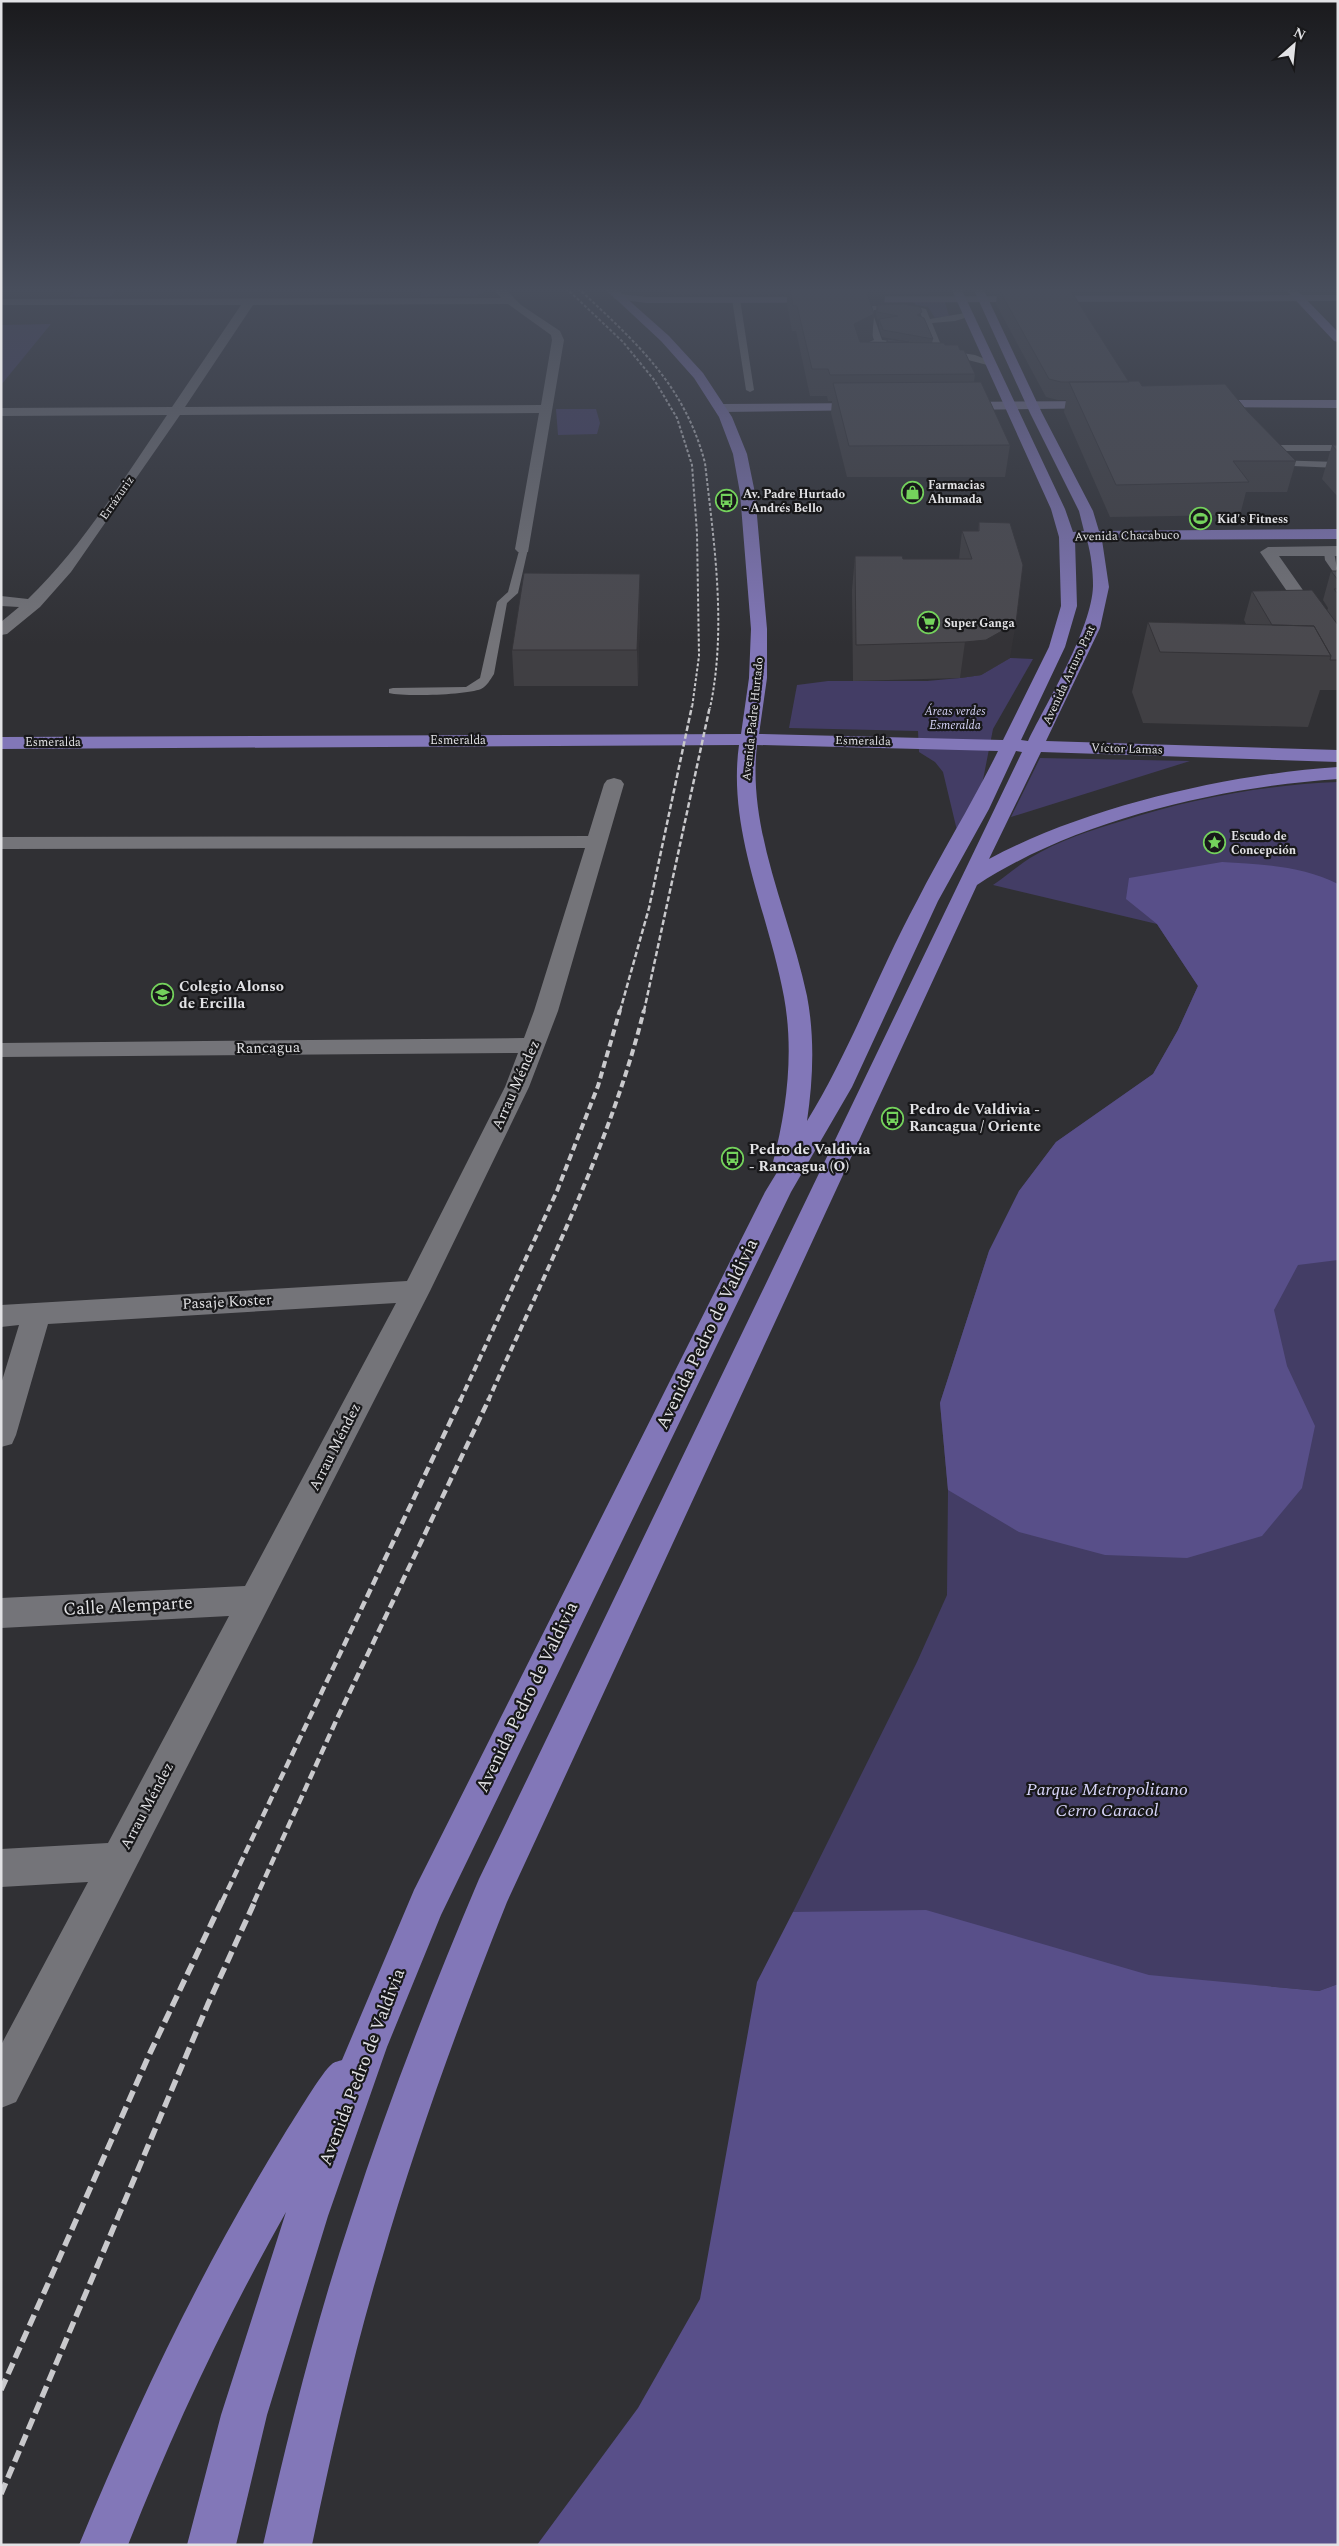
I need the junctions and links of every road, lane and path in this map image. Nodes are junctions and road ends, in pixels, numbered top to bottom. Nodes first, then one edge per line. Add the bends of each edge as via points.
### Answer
1 (181, 407) edge
2 (819, 407) edge
3 (1011, 407) edge
4 (1033, 407) edge
5 (721, 408) joint
6 (547, 409) joint
7 (178, 411) junction
8 (1, 412) edge
9 (1338, 448) edge
10 (1338, 465) edge
11 (1338, 534) edge
12 (1094, 536) junction
13 (1067, 537) junction
14 (523, 549) joint
15 (1333, 552) edge
16 (1338, 571) edge
17 (1, 601) edge
18 (34, 604) junction
19 (1, 630) edge
20 (1338, 653) edge
21 (393, 690) dead end
22 (916, 742) joint
23 (1, 743) edge
24 (1338, 756) edge
25 (1338, 773) edge
26 (614, 784) dead end
27 (596, 842) junction
28 (1, 843) edge
29 (968, 882) junction
30 (936, 888) joint
31 (534, 1045) junction
32 (1, 1050) edge
33 (778, 1192) junction
34 (416, 1290) junction
35 (38, 1313) junction
36 (1, 1316) edge
37 (1, 1435) edge
38 (256, 1600) junction
39 (1, 1613) edge
40 (118, 1861) junction
41 (1, 1868) edge
42 (367, 2047) junction
43 (1, 2087) edge
44 (103, 2545) edge
45 (211, 2545) edge
46 (287, 2545) edge

1 - 7 street, Errázuriz
2 - 5 main road
3 - 13 main road, Avenida Arturo Prat via 1058,509
4 - 12 main road, Avenida Arturo Prat via 1086,511
5 - 33 main road, Avenida Padre Hurtado via 736,440 744,471 758,602 758,678 746,752 746,796 791,978 799,1029 794,1133
6 - 7 street
6 - 14 street
7 - 8 street
7 - 18 street, Errázuriz via 56,582
9 - 10 lane via 1267,448 1260,452 1268,462 1276,464
11 - 12 main road, Avenida Chacabuco
12 - 13 main road, Avenida Chacabuco
12 - 29 main road, Avenida Arturo Prat via 1101,586 1092,628
13 - 30 main road, Avenida Arturo Prat via 1069,606 1057,647 979,809
14 - 21 lane via 513,593 502,602 484,682 466,690
15 - 16 lane via 1330,560
15 - 20 street via 1268,552
17 - 18 street
18 - 19 street, Errázuriz
22 - 23 main road, Esmeralda via 803,739
22 - 24 main road, Víctor Lamas
25 - 29 main road via 1234,785 1100,821 1031,845
26 - 27 street, Arrau Méndez
27 - 28 street
27 - 31 street, Arrau Méndez
29 - 46 main road, Avenida Arturo Prat via 492,1892 439,2023 386,2174 342,2324
30 - 33 main road, Avenida Pedro de Valdivia via 840,1088
31 - 32 street, Rancagua
31 - 34 street, Arrau Méndez via 517,1087
33 - 42 main road, Avenida Pedro de Valdivia via 488,1777 428,1902
34 - 35 street, Pasaje Koster
34 - 38 street, Arrau Méndez
35 - 36 street, Pasaje Koster
35 - 37 street
38 - 39 street, Calle Alemparte
38 - 40 street, Arrau Méndez
40 - 41 street
40 - 43 street, Arrau Méndez
42 - 44 main road via 307,2135 244,2241 189,2344
42 - 45 main road, Avenida Pedro de Valdivia via 303,2226 244,2415

